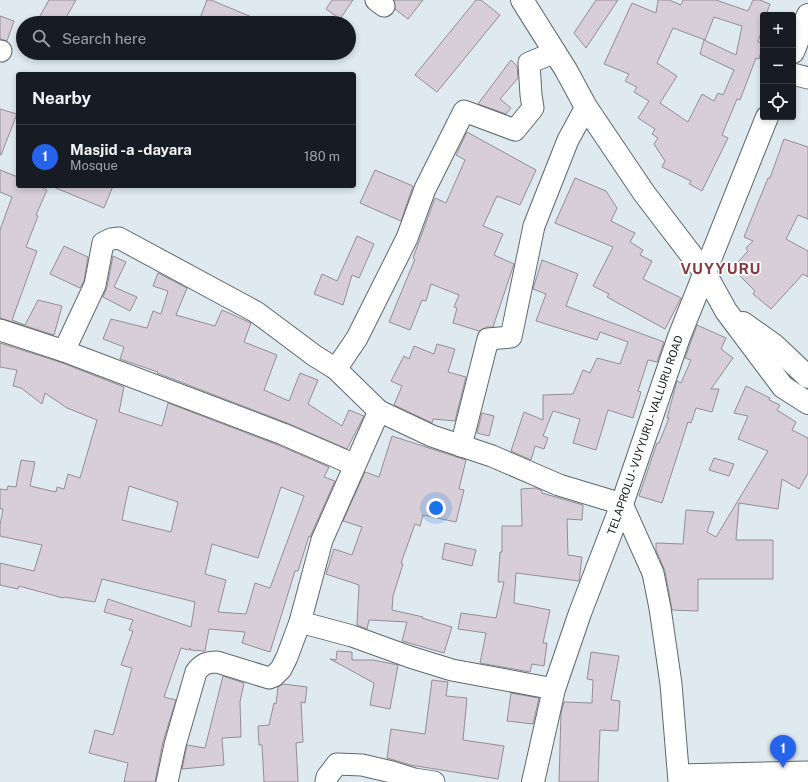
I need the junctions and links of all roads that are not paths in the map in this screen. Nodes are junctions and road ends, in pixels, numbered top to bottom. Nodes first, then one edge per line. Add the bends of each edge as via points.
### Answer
1 (522, 0) edge
2 (808, 15) edge
3 (795, 48) edge
4 (555, 52) junction
5 (796, 75) edge
6 (808, 78) edge
7 (586, 107) junction
8 (766, 120) edge
9 (705, 274) junction
10 (726, 310) junction
11 (0, 330) edge
12 (64, 351) junction
13 (336, 369) junction
14 (808, 377) edge
15 (808, 403) edge
16 (379, 411) junction
17 (462, 446) junction
18 (354, 465) junction
19 (622, 504) junction
20 (300, 622) junction
21 (554, 689) junction
22 (808, 772) edge
23 (679, 778) edge
24 (167, 782) edge
25 (326, 782) edge
26 (434, 782) edge
27 (533, 782) edge

1 - 4 main road
2 - 3 main road
4 - 7 main road
4 - 13 street via 529,63 533,108 515,130 464,111 425,189 407,238 357,338
5 - 6 street
7 - 9 main road via 644,194
7 - 17 street via 568,140 534,226 511,337 488,339
8 - 9 main road, TELAPROLU - VUYYURU - VALLURU ROAD
9 - 10 main road
9 - 19 main road, TELAPROLU - VUYYURU - VALLURU ROAD via 679,337
10 - 14 main road via 774,345
10 - 15 main road via 783,387
11 - 12 street
12 - 13 street via 95,286 103,243 119,238 256,312
12 - 18 street via 283,434
13 - 16 street
16 - 17 street via 432,436
16 - 18 street
17 - 19 street via 559,485
18 - 20 street via 322,540
19 - 21 main road, TELAPROLU - VUYYURU - VALLURU ROAD
19 - 23 street via 653,573 671,684
20 - 21 street via 352,636 410,658 452,670
20 - 24 street via 287,657 274,676 269,678 217,662 208,662 200,667 196,672 179,730
21 - 27 main road, TELAPROLU - VUYYURU - VALLURU ROAD
22 - 23 street
25 - 26 street via 337,764 362,765 414,780

